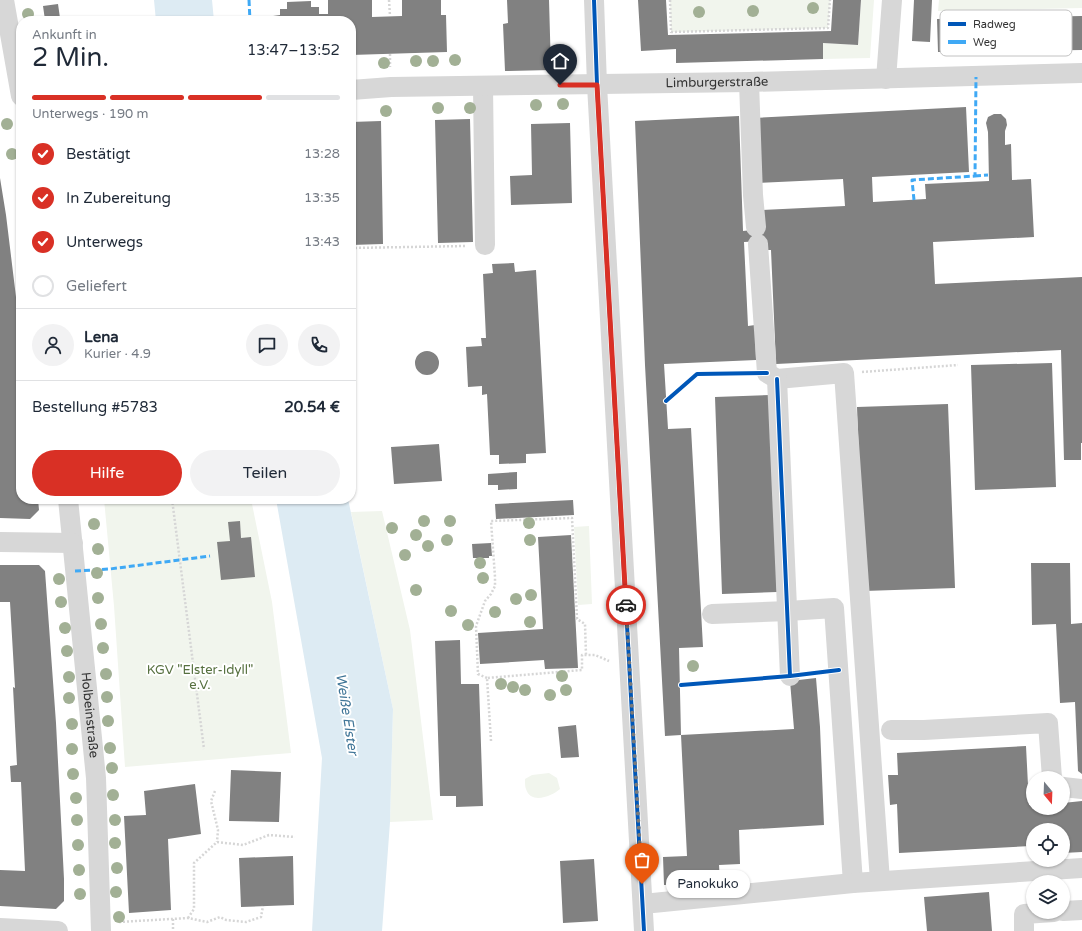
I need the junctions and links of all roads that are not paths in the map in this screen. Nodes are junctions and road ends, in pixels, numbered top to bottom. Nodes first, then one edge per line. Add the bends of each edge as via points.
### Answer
1 (4, 0) edge
2 (594, 0) edge
3 (892, 0) edge
4 (16, 68) edge
5 (1082, 73) edge
6 (886, 79) junction
7 (749, 82) junction
8 (597, 85) junction
9 (483, 86) junction
10 (356, 90) edge
11 (485, 246) road end
12 (777, 379) junction
13 (69, 504) edge
14 (0, 542) edge
15 (73, 543) junction
16 (788, 611) junction
17 (712, 614) dead end
18 (790, 676) dead end
19 (891, 730) dead end
20 (1052, 771) edge
21 (1070, 788) edge
22 (1082, 789) edge
23 (1082, 868) edge
24 (880, 880) junction
25 (853, 883) junction
26 (643, 904) junction
27 (1082, 910) edge
28 (1070, 911) edge
29 (1026, 914) edge
30 (101, 927) edge
31 (0, 928) edge
32 (58, 931) edge
33 (644, 931) edge
34 (1024, 931) edge

1 - 4 street
2 - 8 street
3 - 6 street
5 - 6 street, Limburgerstraße
6 - 7 street, Limburgerstraße
7 - 8 street, Limburgerstraße
7 - 12 street via 753,195 766,373
8 - 9 street, Limburgerstraße
8 - 26 street
9 - 10 street, Limburgerstraße
9 - 11 street
12 - 16 street
12 - 24 street via 844,373
13 - 15 street, Holbeinstraße
14 - 15 street
15 - 30 street, Holbeinstraße via 96,778
16 - 17 street
16 - 18 street
16 - 25 street via 834,608
19 - 20 street via 1048,722
21 - 22 street
23 - 24 street
24 - 25 street
25 - 26 street
26 - 33 street
27 - 28 street
29 - 34 street
31 - 32 street

